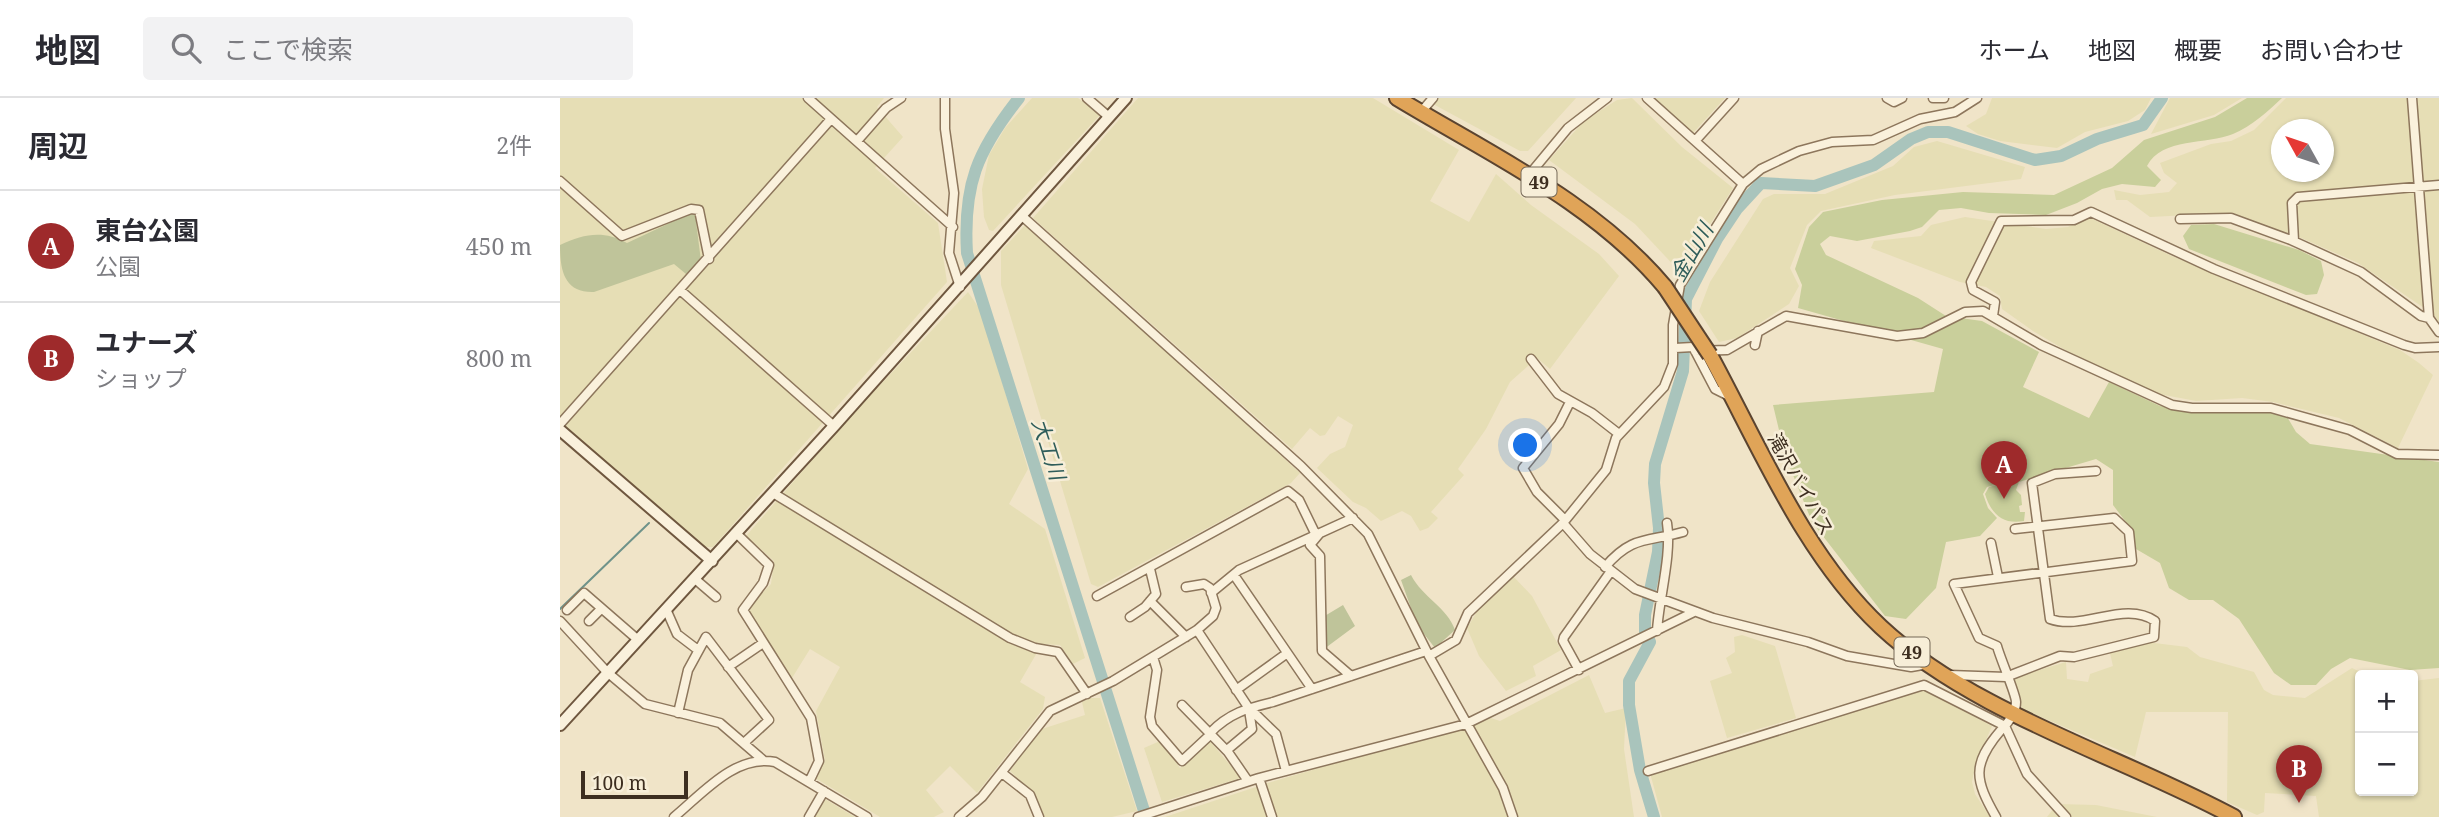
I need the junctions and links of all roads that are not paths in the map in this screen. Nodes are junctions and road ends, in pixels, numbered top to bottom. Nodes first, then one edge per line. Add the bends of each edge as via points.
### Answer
1 (808, 98) edge
2 (901, 98) edge
3 (945, 98) edge
4 (1087, 98) edge
5 (1126, 98) edge
6 (1397, 98) edge
7 (1433, 98) edge
8 (1607, 98) edge
9 (1647, 98) edge
10 (1734, 98) edge
11 (1887, 98) edge
12 (1902, 98) edge
13 (1933, 98) edge
14 (1944, 98) edge
15 (1977, 98) edge
16 (2412, 98) edge
17 (1421, 112) junction
18 (1109, 117) junction
19 (831, 119) junction
20 (856, 141) junction
21 (1695, 141) junction
22 (1529, 175) junction
23 (560, 181) edge
24 (1743, 184) junction
25 (2439, 185) edge
26 (2420, 186) junction
27 (1022, 215) junction
28 (2180, 219) dead end
29 (953, 227) junction
30 (2294, 242) junction
31 (709, 258) junction
32 (960, 287) junction
33 (680, 290) junction
34 (1993, 316) junction
35 (2430, 318) junction
36 (1758, 331) junction
37 (2439, 332) edge
38 (1755, 345) dead end
39 (2439, 347) edge
40 (1675, 348) junction
41 (1695, 351) junction
42 (1531, 359) dead end
43 (1733, 398) junction
44 (1570, 401) junction
45 (560, 424) edge
46 (834, 426) junction
47 (560, 430) edge
48 (1619, 434) junction
49 (2439, 455) edge
50 (2096, 471) dead end
51 (773, 494) junction
52 (1353, 518) junction
53 (1564, 522) junction
54 (1667, 523) dead end
55 (2039, 526) junction
56 (2015, 529) dead end
57 (1683, 532) dead end
58 (737, 534) junction
59 (1318, 534) junction
60 (1669, 536) junction
61 (1991, 543) dead end
62 (712, 561) junction
63 (1150, 569) junction
64 (1608, 569) junction
65 (1234, 575) junction
66 (2045, 575) junction
67 (1998, 578) junction
68 (695, 579) junction
69 (1186, 587) dead end
70 (1211, 593) junction
71 (1097, 596) dead end
72 (716, 597) dead end
73 (1659, 598) junction
74 (1150, 601) junction
75 (601, 609) junction
76 (666, 609) junction
77 (568, 610) dead end
78 (1694, 611) junction
79 (1130, 617) dead end
80 (560, 621) edge
81 (589, 621) dead end
82 (1197, 629) junction
83 (1657, 631) junction
84 (1186, 637) junction
85 (637, 639) junction
86 (763, 643) junction
87 (698, 650) junction
88 (1286, 654) junction
89 (1428, 654) junction
90 (1153, 657) junction
91 (1928, 664) junction
92 (728, 667) junction
93 (1579, 670) junction
94 (607, 672) junction
95 (1944, 675) junction
96 (1351, 676) junction
97 (2006, 677) junction
98 (1311, 689) junction
99 (1236, 690) junction
100 (1087, 694) junction
101 (1182, 705) dead end
102 (1248, 707) junction
103 (678, 713) junction
104 (2014, 713) junction
105 (1466, 724) junction
106 (560, 725) edge
107 (2005, 726) junction
108 (1210, 733) junction
109 (745, 743) junction
110 (1227, 750) junction
111 (763, 760) junction
112 (1286, 771) junction
113 (1648, 771) dead end
114 (1002, 773) junction
115 (1259, 778) junction
116 (1248, 781) junction
117 (809, 782) junction
118 (824, 792) junction
119 (674, 817) edge
120 (809, 817) edge
121 (867, 817) edge
122 (959, 817) edge
123 (1039, 817) edge
124 (1138, 817) edge
125 (1272, 817) edge
126 (1513, 817) edge
127 (1996, 817) edge
128 (2066, 817) edge
129 (2234, 817) edge

1 - 19 street
2 - 20 street
3 - 29 street
4 - 18 street
5 - 18 street
6 - 17 highway, 滝沢バイパス / 49
7 - 17 street
8 - 22 street via 1568,128
9 - 21 street
10 - 21 street
11 - 12 street via 1894,102
13 - 14 street
15 - 24 street via 1955,112 1913,121 1873,140 1832,142 1800,151 1761,169
16 - 26 street
17 - 22 highway, 滝沢バイパス / 49
18 - 27 street
19 - 20 street
19 - 31 street
20 - 29 street
21 - 24 street
22 - 43 highway, 滝沢バイパス / 49, bridge via 1613,234 1665,287
23 - 31 street via 622,236 691,209 699,210
24 - 40 street via 1680,285 1673,325
25 - 26 street
26 - 30 street via 2298,197 2292,203
26 - 35 street
27 - 32 street
27 - 52 street
28 - 30 street via 2231,218
29 - 32 street via 949,253
30 - 35 street via 2361,272
31 - 33 street
32 - 46 street
33 - 45 street
33 - 46 street
34 - 36 street via 1970,310 1935,328 1897,336 1794,316 1780,317
34 - 39 street via 1995,302 1973,289 1971,282 2001,221 2074,220 2091,212 2214,269 2404,345
34 - 49 street via 2041,345 2172,405 2271,408 2350,430 2397,454
35 - 37 street
36 - 38 street
36 - 41 street via 1727,350
40 - 41 street via 1693,347
40 - 48 street via 1664,387
41 - 43 street via 1714,388
42 - 44 street via 1552,388
43 - 91 highway, 滝沢バイパス / 49 via 1822,559 1881,627
44 - 48 street
44 - 53 street via 1559,424 1523,468 1536,492
46 - 51 street
47 - 62 street
48 - 53 street via 1606,470
50 - 55 street via 2055,474 2032,483
51 - 58 street
51 - 100 street via 1010,638 1035,649 1058,652
52 - 59 street
52 - 89 street via 1381,556
53 - 64 street via 1579,544
53 - 89 street via 1468,613 1456,640
54 - 60 street
55 - 56 street
55 - 66 street
55 - 66 street via 2114,518 2129,532 2132,561
57 - 60 street
58 - 62 street
58 - 86 street via 769,565 763,583 743,607
59 - 63 street via 1289,491
59 - 65 street
59 - 96 street via 1310,548 1320,556 1322,651
60 - 64 street via 1642,538 1624,549
60 - 73 street
61 - 67 street
62 - 68 street
63 - 71 street
63 - 74 street via 1156,588
64 - 73 street via 1635,589
64 - 93 street via 1564,637
65 - 70 street
65 - 88 street
66 - 67 street
66 - 97 street via 2050,619 2137,613 2155,621 2156,634 2089,653 2060,656
67 - 97 street via 1954,584 1979,638 1997,646
68 - 72 street
68 - 76 street
69 - 70 street via 1204,584
70 - 82 street via 1216,612
73 - 78 street
73 - 83 street
74 - 79 street
74 - 84 street
75 - 77 street via 584,593
75 - 81 street
75 - 85 street
76 - 85 street
76 - 87 street via 677,634
78 - 83 street
78 - 91 street via 1847,656 1912,667
80 - 94 street
82 - 84 street
82 - 99 street
83 - 93 street
84 - 90 street
85 - 94 street
86 - 92 street
86 - 117 street via 811,718 819,761
87 - 92 street via 706,637
87 - 103 street
88 - 98 street
88 - 99 street
89 - 96 street
89 - 105 street
90 - 100 street
90 - 108 street via 1157,670 1152,726 1182,761
91 - 95 highway, 滝沢バイパス / 49
92 - 109 street via 769,720
93 - 105 street
94 - 103 street via 645,704
94 - 106 street
95 - 97 street
95 - 104 highway, 滝沢バイパス / 49
96 - 98 street
97 - 104 street via 2015,691
98 - 102 street
99 - 102 street
100 - 114 street via 1050,711
101 - 108 street
102 - 108 street
102 - 110 street via 1252,729
102 - 112 street via 1276,734
103 - 109 street via 720,723
104 - 107 street
104 - 129 highway, 滝沢バイパス / 49
105 - 112 street
105 - 126 street via 1503,788
107 - 113 street via 1924,685
107 - 127 street via 1986,753 1979,780
107 - 128 street via 2027,774
108 - 110 street
109 - 111 street
110 - 116 street
111 - 117 street
111 - 119 street via 728,772
112 - 115 street
114 - 122 street
114 - 123 street via 1030,795
115 - 116 street
115 - 125 street
116 - 124 street
117 - 118 street
118 - 120 street
118 - 121 street

